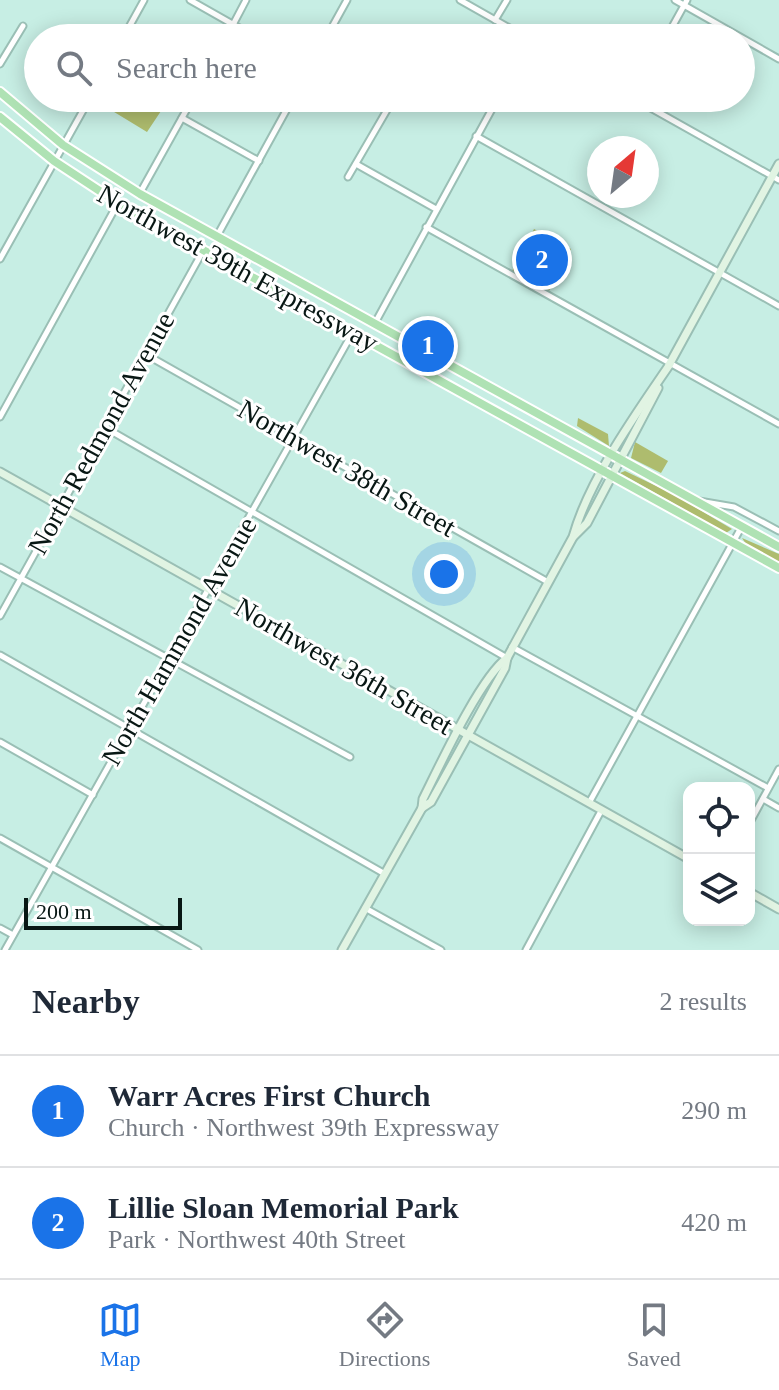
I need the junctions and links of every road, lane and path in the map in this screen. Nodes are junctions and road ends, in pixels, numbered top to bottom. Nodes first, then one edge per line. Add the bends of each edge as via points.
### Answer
1 (144, 0) edge
2 (190, 0) edge
3 (246, 0) edge
4 (347, 0) edge
5 (460, 0) edge
6 (507, 0) edge
7 (675, 0) edge
8 (686, 2) edge
9 (495, 20) junction
10 (131, 24) edge
11 (233, 24) joint
12 (334, 24) edge
13 (502, 24) edge
14 (674, 24) edge
15 (722, 24) edge
16 (23, 26) dead end
17 (755, 44) edge
18 (779, 59) edge
19 (0, 64) edge
20 (0, 92) edge
21 (82, 112) edge
22 (185, 112) edge
23 (285, 112) edge
24 (385, 112) edge
25 (490, 112) edge
26 (658, 112) edge
27 (0, 117) edge
28 (182, 118) junction
29 (476, 136) junction
30 (63, 145) junction
31 (54, 161) junction
32 (259, 161) junction
33 (356, 164) junction
34 (779, 164) edge
35 (348, 177) dead end
36 (776, 178) edge
37 (140, 194) junction
38 (118, 203) junction
39 (436, 209) junction
40 (426, 227) junction
41 (217, 236) junction
42 (204, 250) junction
43 (1, 255) edge
44 (719, 273) junction
45 (292, 278) junction
46 (283, 294) junction
47 (779, 306) edge
48 (362, 316) junction
49 (375, 323) junction
50 (353, 332) junction
51 (366, 339) junction
52 (145, 354) junction
53 (670, 364) junction
54 (0, 417) edge
55 (779, 424) edge
56 (104, 427) junction
57 (294, 438) junction
58 (617, 458) junction
59 (0, 472) edge
60 (609, 473) junction
61 (696, 501) junction
62 (60, 506) junction
63 (252, 513) junction
64 (742, 526) junction
65 (779, 531) edge
66 (732, 542) junction
67 (779, 547) edge
68 (0, 567) edge
69 (779, 568) edge
70 (20, 578) junction
71 (548, 582) junction
72 (210, 589) junction
73 (0, 616) edge
74 (512, 647) junction
75 (0, 655) edge
76 (507, 658) junction
77 (167, 659) junction
78 (636, 716) junction
79 (127, 728) junction
80 (459, 732) junction
81 (469, 737) junction
82 (0, 742) edge
83 (350, 757) dead end
84 (779, 769) edge
85 (768, 788) junction
86 (93, 795) junction
87 (763, 799) junction
88 (589, 804) junction
89 (422, 808) junction
90 (779, 808) edge
91 (601, 811) junction
92 (755, 813) edge
93 (0, 838) edge
94 (683, 856) edge
95 (52, 867) junction
96 (385, 874) junction
97 (755, 895) edge
98 (365, 908) junction
99 (779, 909) edge
100 (0, 928) edge
101 (13, 935) junction
102 (5, 950) edge
103 (198, 950) edge
104 (342, 950) edge
105 (441, 950) edge
106 (526, 950) edge

1 - 10 street
2 - 11 street
3 - 11 street
4 - 12 street
5 - 9 street
6 - 9 street
7 - 8 street
8 - 14 street
8 - 15 street
9 - 13 street
16 - 19 street
17 - 18 street
20 - 30 highway, Northwest 39th Expressway
21 - 30 street
22 - 28 street
23 - 32 street
24 - 33 street
25 - 29 street
26 - 36 street
27 - 31 highway, Northwest 39th Expressway
28 - 32 street
28 - 37 street
29 - 39 street
29 - 44 street
30 - 31 street
30 - 37 highway, Northwest 39th Expressway
31 - 38 highway, Northwest 39th Expressway
31 - 43 street
32 - 41 street
33 - 35 street
33 - 39 street
34 - 36 main road
36 - 44 main road
37 - 41 highway, Northwest 39th Expressway
38 - 42 highway, Northwest 39th Expressway
38 - 54 street
39 - 40 street
40 - 49 street
40 - 53 street
41 - 42 highway
41 - 45 highway, Northwest 39th Expressway
42 - 46 highway, Northwest 39th Expressway
42 - 52 street, North Redmond Avenue
44 - 47 street
44 - 53 main road
45 - 46 highway
45 - 48 highway, Northwest 39th Expressway
46 - 50 highway, Northwest 39th Expressway
48 - 49 highway, Northwest 39th Expressway
48 - 50 highway
49 - 51 highway
49 - 58 highway, Northwest 39th Expressway
50 - 51 highway, Northwest 39th Expressway
50 - 57 street, North Hammond Avenue
51 - 60 highway, Northwest 39th Expressway
52 - 56 street, North Redmond Avenue
52 - 57 street, Northwest 38th Street
53 - 55 street
53 - 58 main road
56 - 62 street, North Redmond Avenue
56 - 63 street
57 - 63 street, North Hammond Avenue
57 - 71 street, Northwest 38th Street
58 - 60 main road
58 - 61 highway, Northwest 39th Expressway
59 - 62 main road, Northwest 36th Street
60 - 66 highway, Northwest 39th Expressway
60 - 71 main road via 578,518
61 - 64 highway, Northwest 39th Expressway
61 - 65 street, Northwest 39th Expressway via 734,507
62 - 70 street, North Redmond Avenue
62 - 72 main road, Northwest 36th Street
63 - 72 street, North Hammond Avenue
63 - 76 street
64 - 66 street
64 - 67 highway, Northwest 39th Expressway
66 - 69 highway, Northwest 39th Expressway
66 - 78 street
68 - 70 street
70 - 73 street, North Redmond Avenue
70 - 77 street
71 - 74 main road
72 - 77 street, North Hammond Avenue
72 - 80 main road, Northwest 36th Street
74 - 76 main road
74 - 78 street
75 - 79 street
76 - 80 main road via 498,664
76 - 81 main road
77 - 79 street, North Hammond Avenue
77 - 83 street
78 - 85 street
78 - 88 street
79 - 86 street, North Hammond Avenue
79 - 96 street
80 - 81 main road, Northwest 36th Street
80 - 89 main road
81 - 88 main road, Northwest 36th Street
81 - 89 main road via 431,802
82 - 86 street
84 - 85 street
85 - 87 street
86 - 95 street, North Hammond Avenue
87 - 90 street
87 - 92 street
88 - 91 main road, Northwest 36th Street
89 - 96 main road
91 - 94 main road, Northwest 36th Street
91 - 106 street
93 - 95 street
95 - 101 street, North Hammond Avenue
95 - 103 street
96 - 98 main road
97 - 99 main road
98 - 104 main road
98 - 105 street
100 - 101 street
101 - 102 street, North Hammond Avenue

